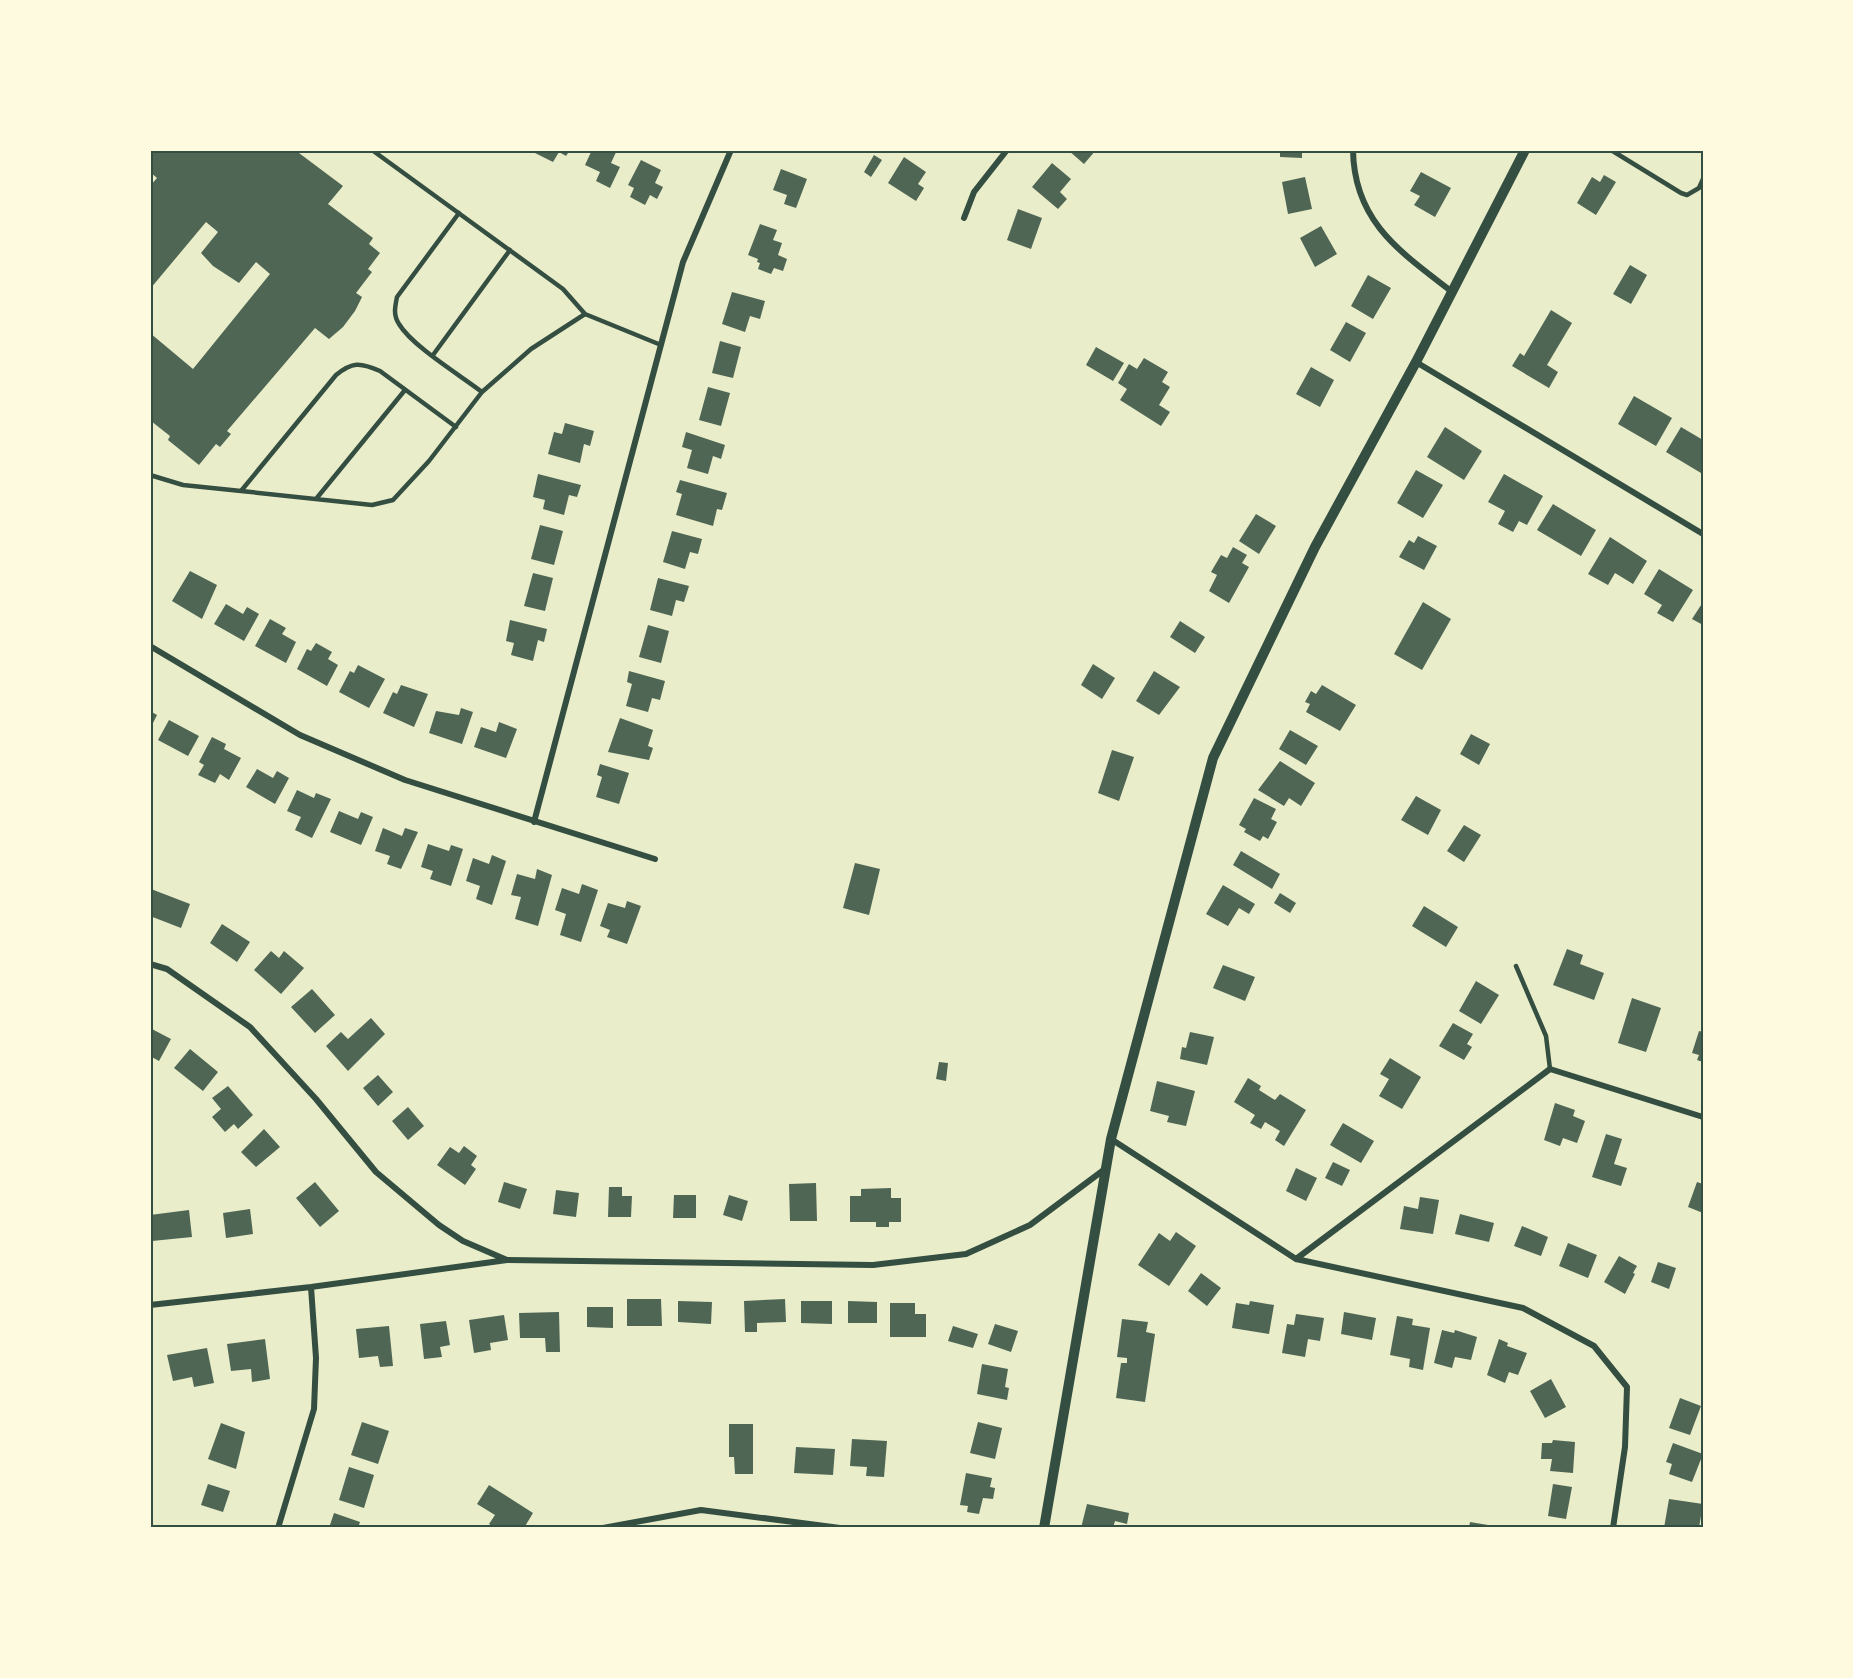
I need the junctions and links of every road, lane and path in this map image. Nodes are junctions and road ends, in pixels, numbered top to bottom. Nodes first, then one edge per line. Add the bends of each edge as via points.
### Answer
1 (372, 150) edge
2 (722, 150) edge
3 (1007, 150) edge
4 (1353, 150) edge
5 (1526, 150) edge
6 (1611, 150) edge
7 (730, 152) edge
8 (1703, 179) edge
9 (459, 213) junction
10 (964, 218) dead end
11 (510, 250) junction
12 (1451, 291) junction
13 (585, 314) junction
14 (661, 345) junction
15 (433, 355) junction
16 (1416, 362) junction
17 (405, 390) junction
18 (482, 392) junction
19 (456, 428) junction
20 (150, 475) edge
21 (241, 491) junction
22 (316, 499) junction
23 (1703, 534) edge
24 (150, 646) edge
25 (534, 822) junction
26 (655, 859) dead end
27 (150, 964) edge
28 (1516, 966) dead end
29 (1550, 1069) junction
30 (1703, 1118) edge
31 (1111, 1139) junction
32 (1106, 1169) junction
33 (1296, 1259) junction
34 (507, 1260) junction
35 (311, 1287) junction
36 (150, 1305) edge
37 (278, 1528) edge
38 (603, 1528) edge
39 (840, 1528) edge
40 (1044, 1528) edge
41 (1613, 1528) edge

1 - 9 lane
2 - 7 street
3 - 10 street via 974,192
4 - 12 street via 1353,175 1361,200 1385,236
5 - 12 street
6 - 8 lane via 1687,195 1699,188
7 - 14 street via 683,262
9 - 11 lane
9 - 15 lane via 397,297 394,311 398,324
11 - 13 lane via 563,289
11 - 15 lane
12 - 16 street
13 - 14 lane
13 - 18 lane via 531,349
14 - 25 street
15 - 18 lane
16 - 23 street
16 - 31 street via 1315,547 1213,758
17 - 19 lane
17 - 21 lane via 367,365 349,365 336,375
17 - 22 lane
18 - 19 lane
19 - 22 lane via 393,500 372,506
20 - 21 lane via 183,485
21 - 22 lane
24 - 25 street via 300,735 405,780
25 - 26 street
27 - 34 street via 167,969 250,1027 376,1172 439,1226
28 - 29 lane via 1546,1036
29 - 30 street
29 - 33 street
31 - 32 street
31 - 33 street
32 - 34 street via 1030,1225 966,1254 873,1264
32 - 40 street
33 - 41 street via 1523,1308 1594,1346 1627,1388 1625,1447
34 - 35 street
35 - 36 street
35 - 37 street via 316,1358 314,1409
38 - 39 street via 700,1510

